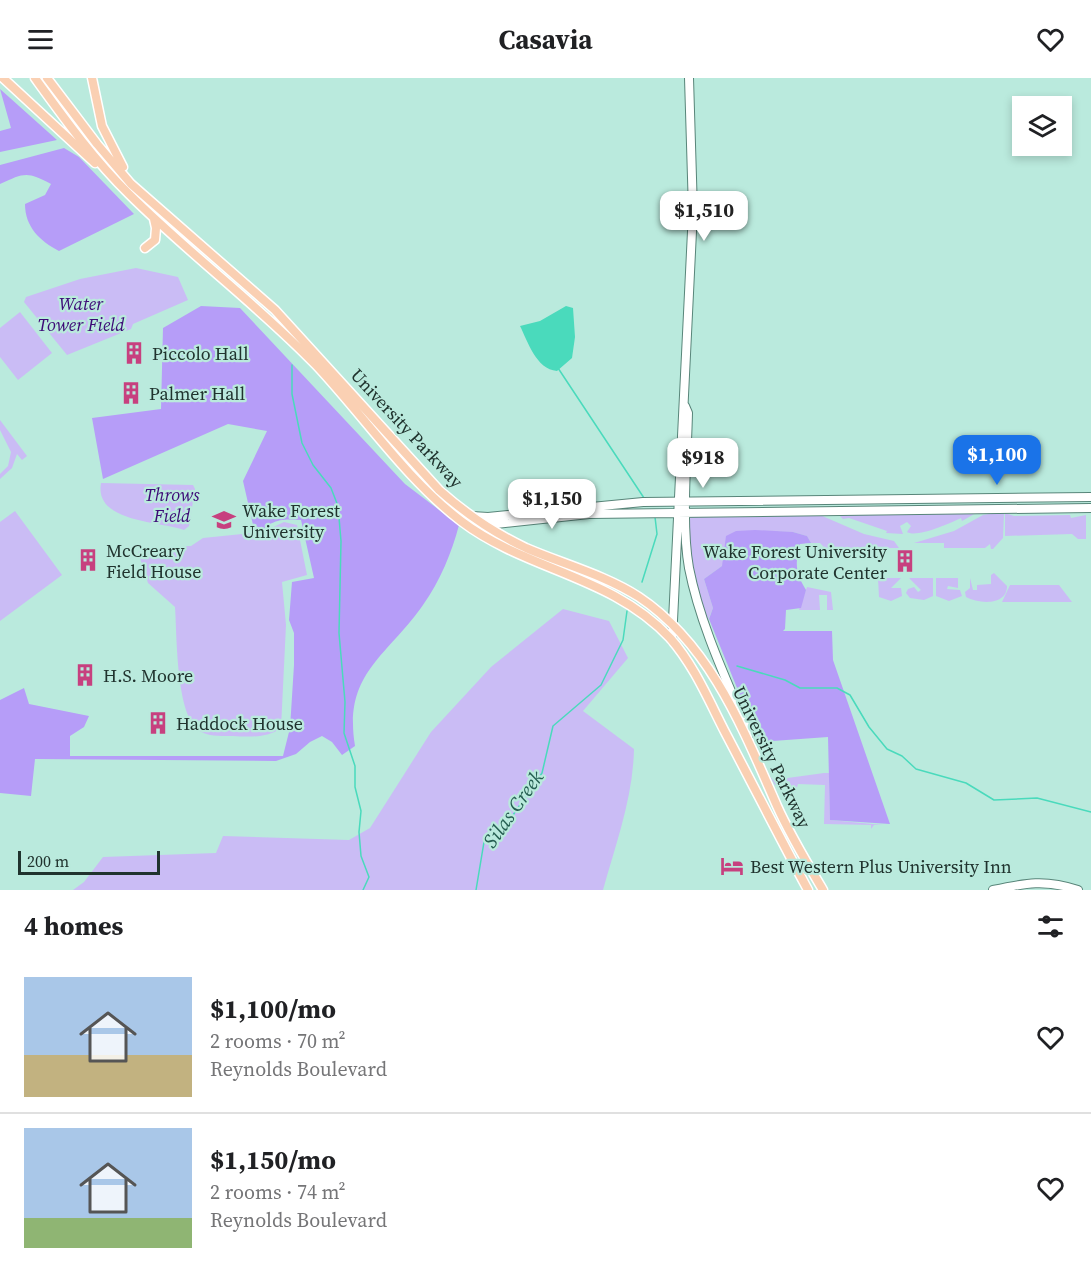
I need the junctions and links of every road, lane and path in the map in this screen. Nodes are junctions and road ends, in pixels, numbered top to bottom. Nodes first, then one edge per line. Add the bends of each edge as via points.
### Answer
1 (3, 78) edge
2 (35, 78) edge
3 (47, 78) edge
4 (92, 78) edge
5 (689, 78) edge
6 (124, 189) junction
7 (147, 198) junction
8 (152, 216) junction
9 (174, 236) junction
10 (145, 248) dead end
11 (202, 249) junction
12 (1091, 497) edge
13 (682, 502) junction
14 (442, 504) junction
15 (1091, 508) edge
16 (677, 512) junction
17 (686, 512) junction
18 (470, 516) junction
19 (483, 525) junction
20 (672, 624) junction
21 (672, 641) junction
22 (748, 737) junction
23 (808, 890) edge
24 (823, 890) edge
25 (993, 890) edge
26 (1078, 890) edge

1 - 6 main road
2 - 6 main road, University Parkway
3 - 7 main road, University Parkway via 97,144
4 - 7 main road via 108,141 120,164
5 - 13 main road via 693,211 682,412
6 - 8 main road, University Parkway
7 - 11 main road, University Parkway
8 - 9 main road, University Parkway
8 - 10 main road via 156,234
9 - 11 main road
9 - 14 main road, University Parkway via 272,322
11 - 18 main road, University Parkway via 275,310 439,490
12 - 13 main road
13 - 16 main road
13 - 17 main road
13 - 18 main road
14 - 19 main road via 474,525
14 - 21 main road, University Parkway via 466,525 497,543 622,598
15 - 17 main road
16 - 17 main road
16 - 19 main road via 564,515
16 - 20 main road
17 - 22 main road via 694,590
18 - 19 main road, University Parkway
19 - 20 main road, University Parkway via 526,548 625,589
20 - 21 main road
20 - 22 main road, University Parkway via 717,682
21 - 23 main road, University Parkway via 702,688
22 - 24 main road, University Parkway via 778,807
25 - 26 main road via 1053,882

